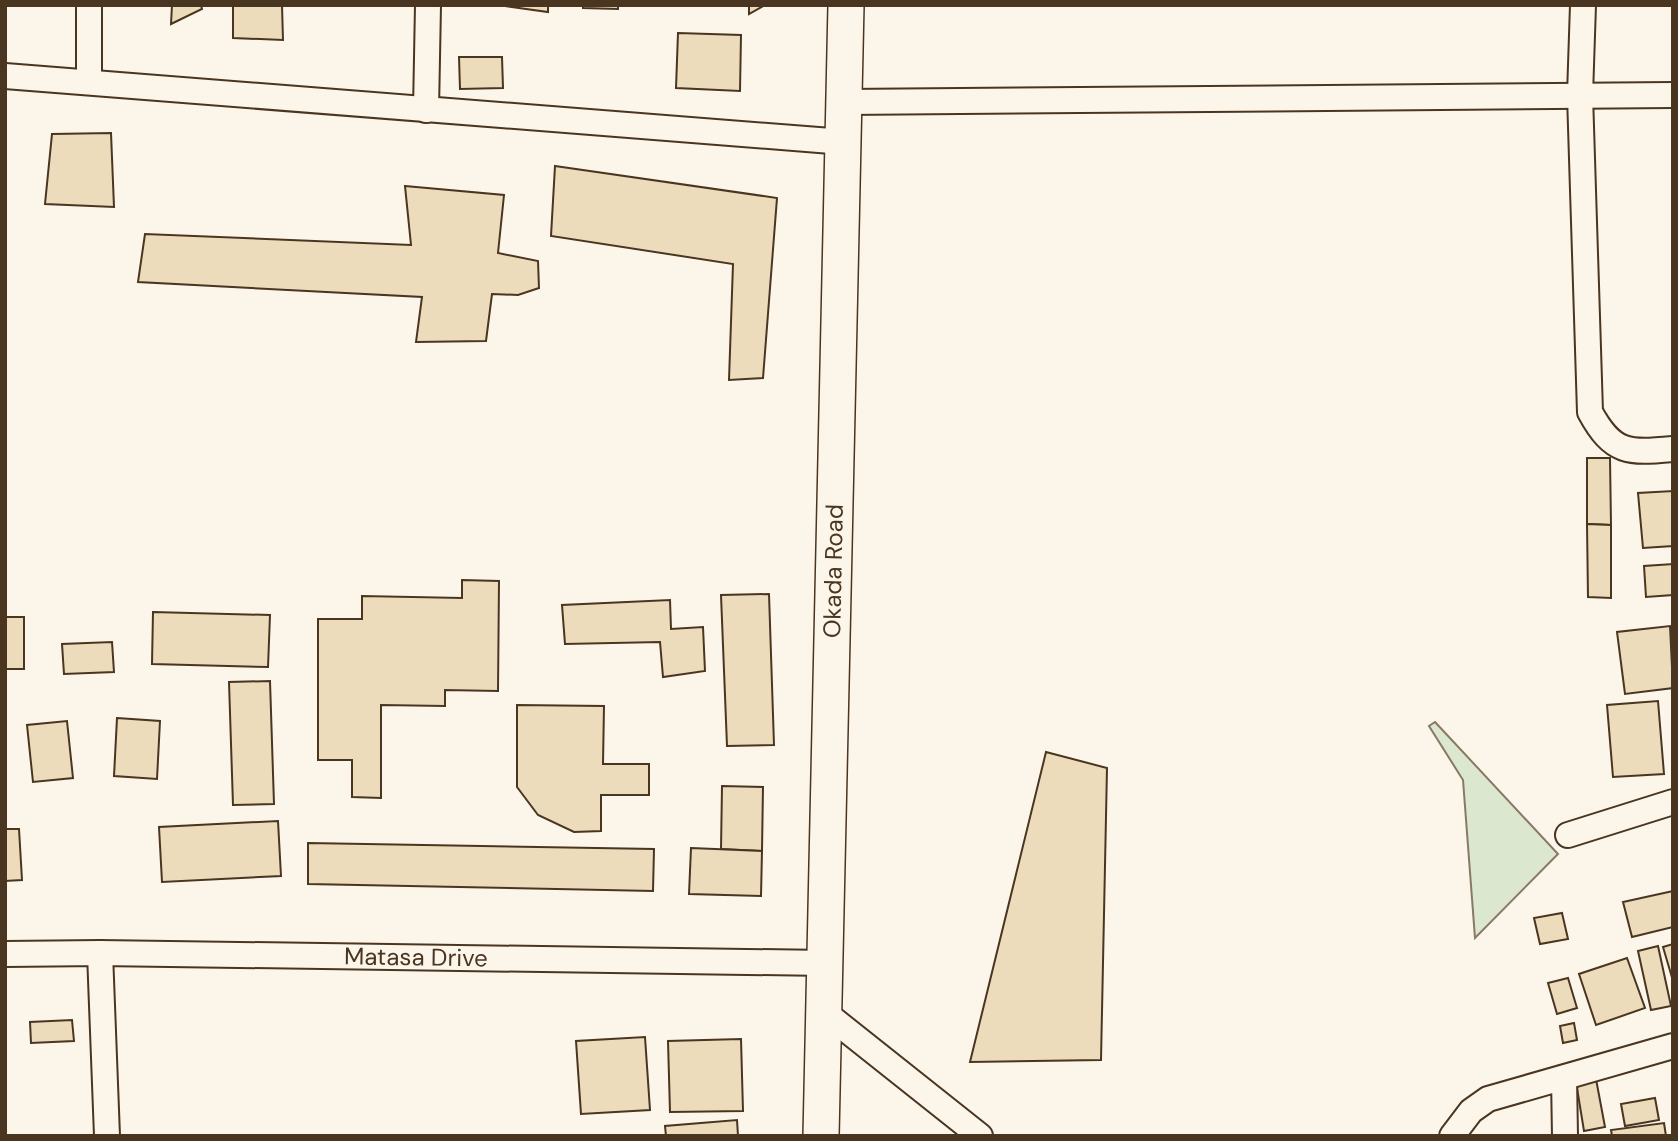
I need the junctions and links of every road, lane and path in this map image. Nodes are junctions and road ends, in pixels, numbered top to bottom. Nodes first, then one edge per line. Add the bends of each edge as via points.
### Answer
1 (89, 5) edge
2 (428, 5) edge
3 (846, 5) edge
4 (1583, 5) edge
5 (5, 76) edge
6 (89, 81) junction
7 (1580, 95) junction
8 (1673, 95) edge
9 (845, 102) junction
10 (426, 110) junction
11 (844, 142) junction
12 (1673, 449) edge
13 (1673, 802) edge
14 (1568, 835) dead end
15 (100, 953) junction
16 (5, 954) edge
17 (827, 963) junction
18 (824, 1012) junction
19 (1673, 1045) edge
20 (1564, 1078) junction
21 (107, 1136) edge
22 (821, 1136) edge
23 (980, 1136) edge
24 (1452, 1136) edge
25 (1565, 1136) edge

1 - 6 street
2 - 10 street
3 - 9 street, Okada Road
4 - 7 street
5 - 6 street
6 - 10 street
7 - 8 street
7 - 9 street
7 - 12 street via 1590,412 1604,436 1625,449
9 - 11 street, Okada Road
10 - 11 street
11 - 17 street, Okada Road
13 - 14 street
15 - 16 street, Matasa Drive
15 - 17 street, Matasa Drive
15 - 21 street
17 - 18 street, Okada Road
18 - 22 street, Okada Road
18 - 23 street
19 - 20 street
20 - 24 street via 1488,1099 1471,1111
20 - 25 street

